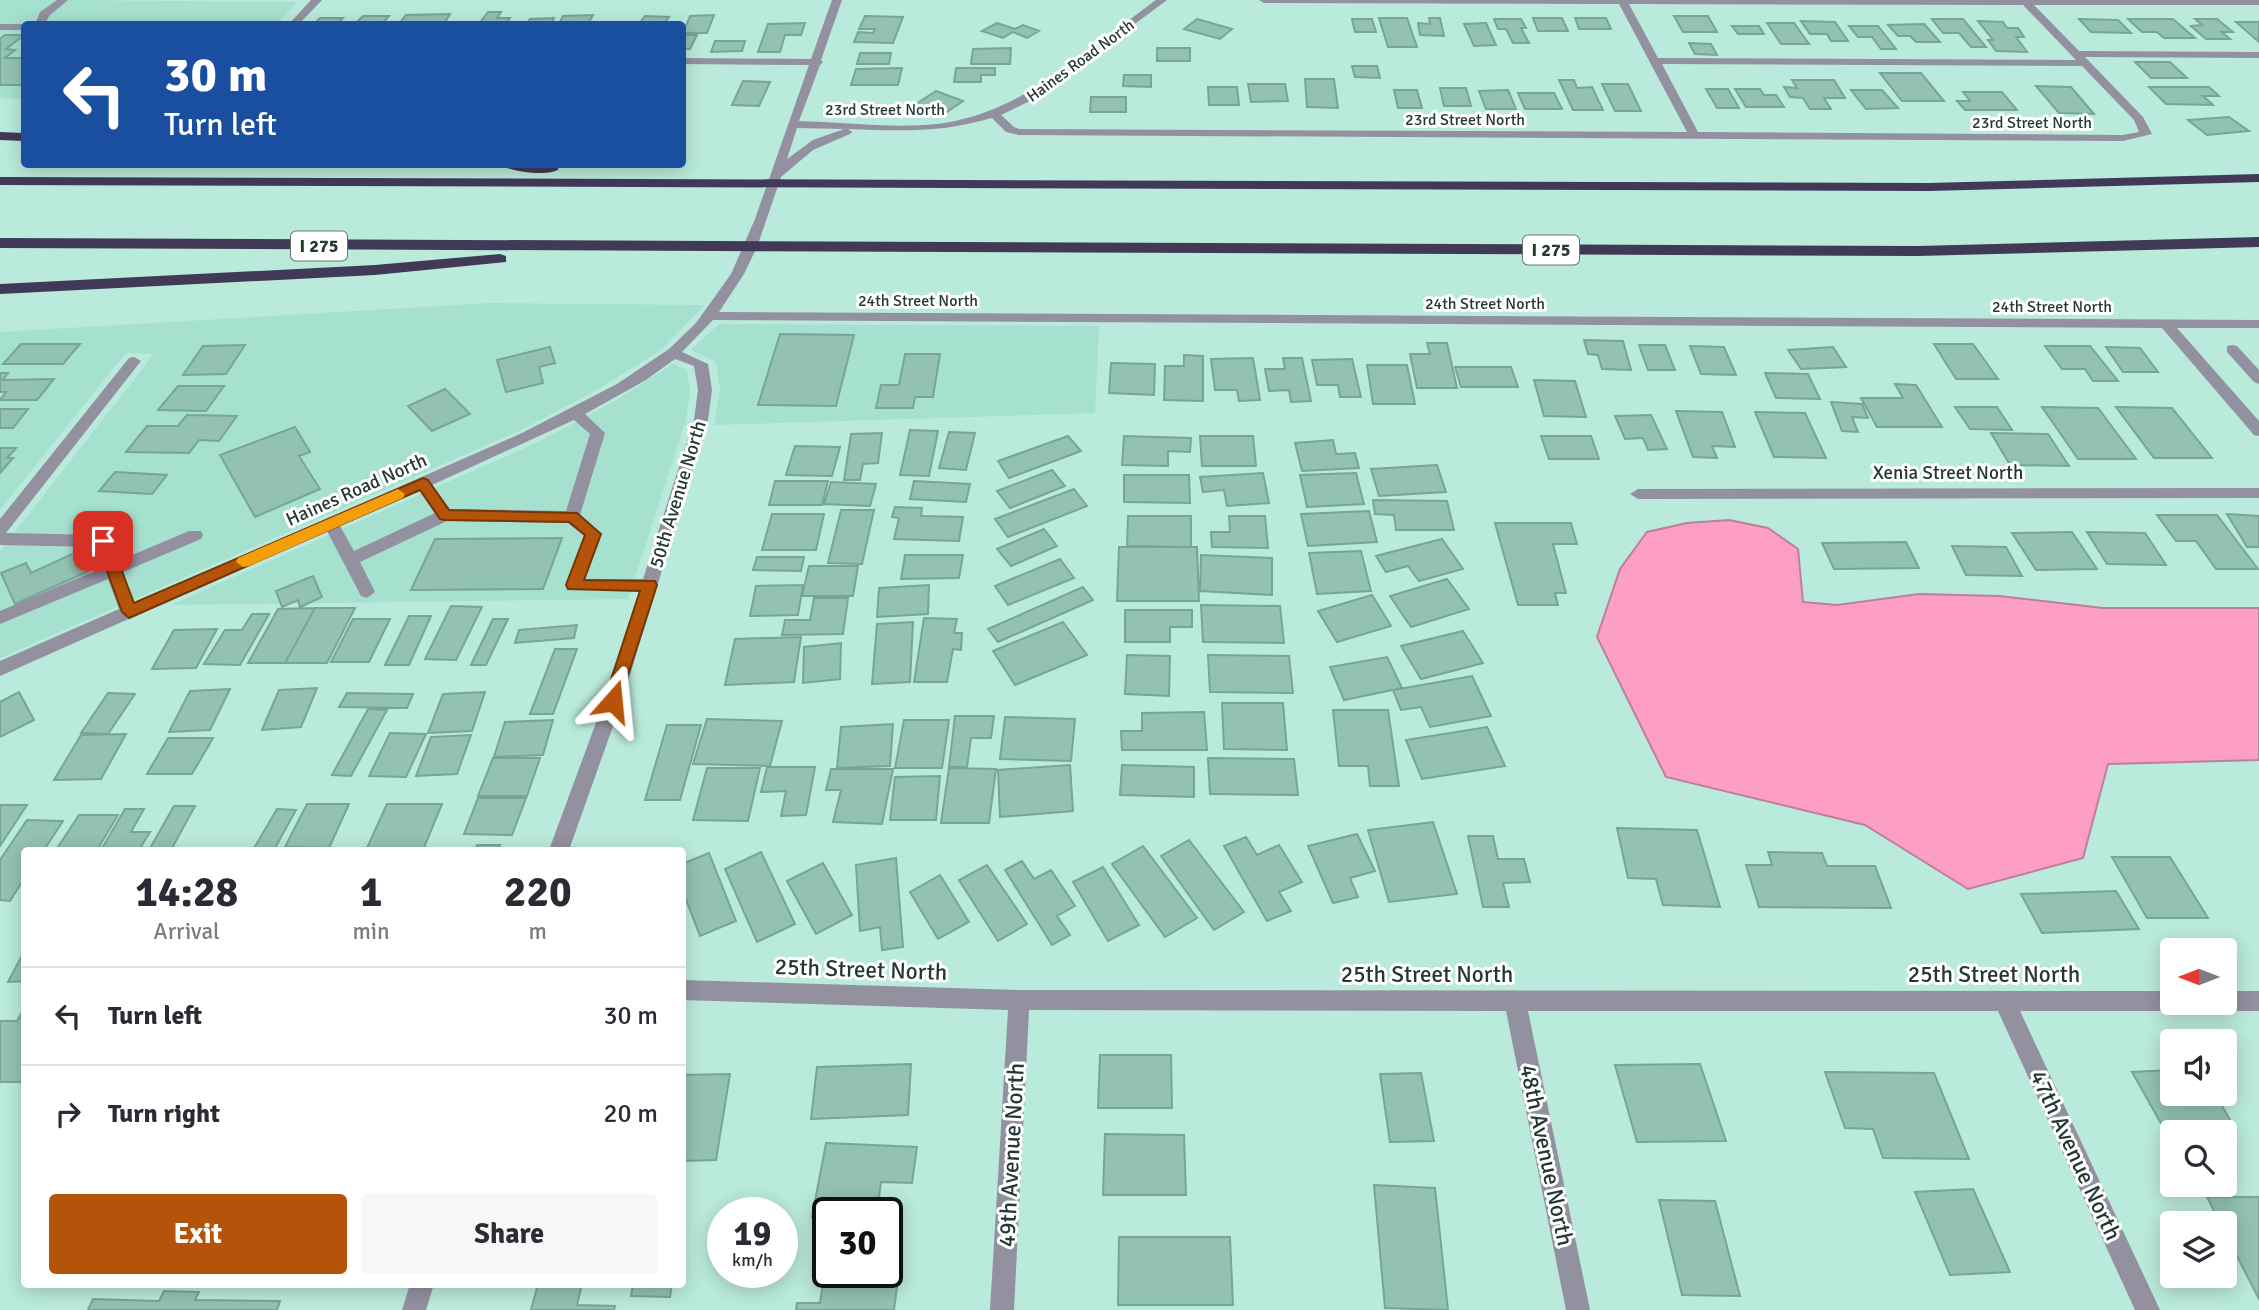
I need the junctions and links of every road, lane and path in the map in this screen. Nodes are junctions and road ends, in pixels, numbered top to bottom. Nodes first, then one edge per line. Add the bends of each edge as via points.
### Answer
1 (63, 0) edge
2 (317, 0) edge
3 (837, 0) edge
4 (1162, 0) edge
5 (1264, 0) edge
6 (1321, 0) edge
7 (1481, 1) edge
8 (1842, 1) edge
9 (1894, 1) edge
10 (2071, 1) edge
11 (2246, 1) edge
12 (1623, 2) junction
13 (2026, 2) junction
14 (2259, 2) edge
15 (41, 21) edge
16 (297, 21) edge
17 (0, 27) edge
18 (21, 27) edge
19 (2076, 54) junction
20 (2259, 55) edge
21 (686, 61) edge
22 (1654, 61) junction
23 (818, 62) junction
24 (2085, 63) junction
25 (994, 114) junction
26 (792, 124) junction
27 (882, 128) junction
28 (0, 136) edge
29 (21, 137) edge
30 (1695, 137) junction
31 (544, 168) edge
32 (2259, 178) edge
33 (776, 180) junction
34 (0, 181) edge
35 (669, 181) junction
36 (2259, 242) edge
37 (0, 243) edge
38 (638, 248) junction
39 (0, 289) edge
40 (710, 316) junction
41 (2166, 324) junction
42 (2259, 324) edge
43 (2232, 349) dead end
44 (673, 353) junction
45 (134, 361) dead end
46 (2259, 379) edge
47 (574, 412) junction
48 (2259, 431) edge
49 (423, 483) junction
50 (2259, 493) edge
51 (1638, 494) dead end
52 (445, 515) junction
53 (572, 517) junction
54 (331, 523) junction
55 (0, 530) edge
56 (195, 535) dead end
57 (0, 539) edge
58 (350, 560) junction
59 (114, 569) junction
60 (649, 585) junction
61 (367, 592) dead end
62 (129, 612) junction
63 (0, 618) edge
64 (0, 669) edge
65 (560, 847) edge
66 (686, 990) edge
67 (1019, 1000) junction
68 (2004, 1000) junction
69 (1515, 1001) junction
70 (2160, 1001) edge
71 (2237, 1001) edge
72 (2259, 1001) edge
73 (421, 1288) edge
74 (414, 1310) edge
75 (1002, 1310) edge
76 (1578, 1310) edge
77 (2148, 1310) edge

1 - 15 street
2 - 16 street
3 - 23 street
4 - 25 street, Haines Road North via 1030,97
5 - 6 street
6 - 7 street
7 - 12 street
8 - 9 street
8 - 12 street
9 - 13 street
10 - 11 street
10 - 13 street
11 - 14 street
12 - 22 street
13 - 19 street
17 - 18 street
19 - 20 street
19 - 24 street
21 - 23 street
22 - 24 street
22 - 30 street
23 - 26 street
24 - 30 street, 23rd Street North via 2140,119 2147,134 2123,138
25 - 27 street, 23rd Street North via 955,125
25 - 30 street, 23rd Street North via 1010,130 1019,132
26 - 27 street, 23rd Street North
26 - 33 street
27 - 33 street via 824,138 791,160
28 - 29 highway
31 - 35 highway
32 - 35 highway via 1929,187
33 - 40 street via 737,279
34 - 35 highway
36 - 38 highway, I 275 via 1918,251
37 - 38 highway, I 275
38 - 39 highway via 375,270
40 - 41 street, 24th Street North
40 - 44 street, Haines Road North
41 - 42 street, 24th Street North
41 - 48 street
43 - 46 street
44 - 47 street, Haines Road North
44 - 60 street, 50th Avenue North via 701,364 705,390 701,420
45 - 55 street
47 - 49 street, Haines Road North
47 - 53 street via 598,433
49 - 52 street
49 - 54 street, Haines Road North
50 - 51 street, Xenia Street North
52 - 53 street
52 - 58 street
53 - 60 street via 593,534 574,585
54 - 58 street
54 - 62 street, Haines Road North
56 - 59 street
57 - 59 street via 103,541
58 - 61 street
59 - 62 street
59 - 63 street
60 - 65 street, 50th Avenue North
62 - 64 street, Haines Road North
66 - 67 street, 25th Street North
67 - 69 street, 25th Street North
67 - 75 street, 49th Avenue North
68 - 69 street, 25th Street North
68 - 70 street, 25th Street North
68 - 77 street, 47th Avenue North
69 - 76 street, 48th Avenue North
71 - 72 street
73 - 74 street

